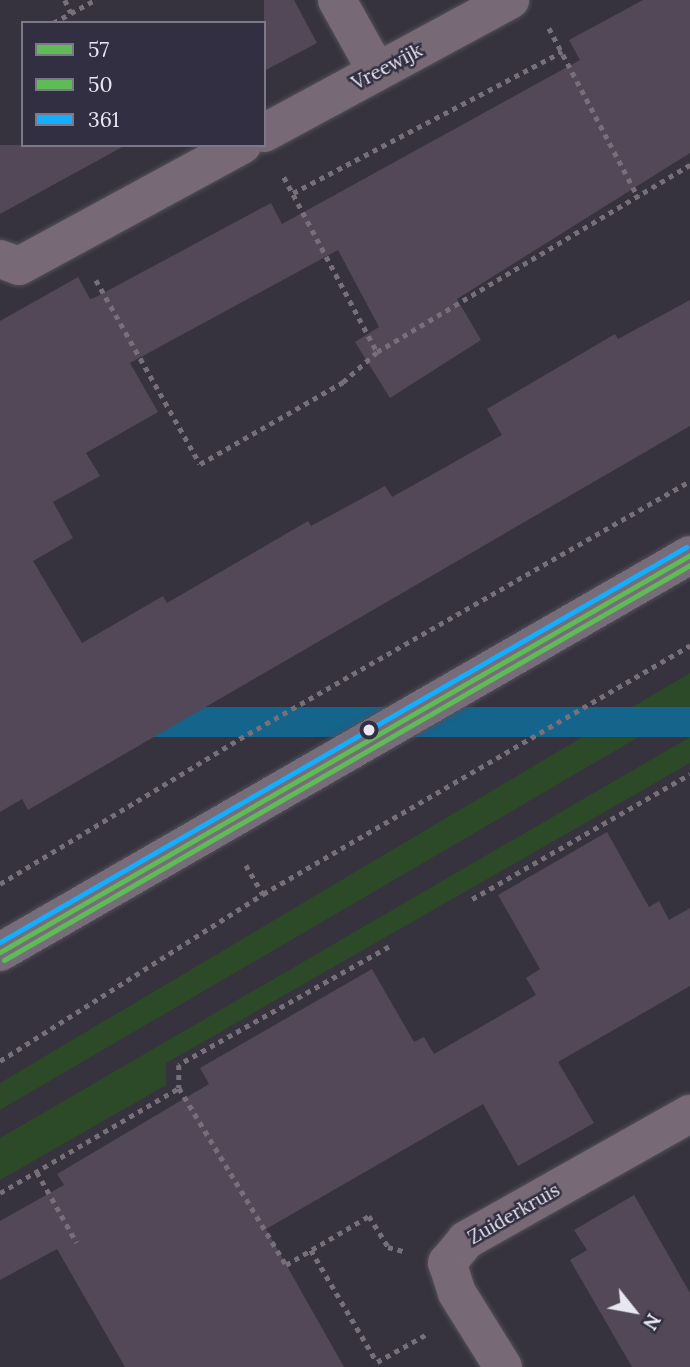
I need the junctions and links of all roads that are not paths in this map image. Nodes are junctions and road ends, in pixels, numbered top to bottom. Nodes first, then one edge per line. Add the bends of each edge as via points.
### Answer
1 (337, 0) edge
2 (510, 0) edge
3 (377, 72) junction
4 (266, 132) edge
5 (238, 147) edge
6 (0, 259) edge
7 (690, 555) edge
8 (0, 952) edge
9 (690, 1114) edge
10 (503, 1367) edge

1 - 3 street
2 - 3 street, Vreewijk
3 - 4 street, Vreewijk
5 - 6 street via 19,266
7 - 8 main road
9 - 10 street, Zuiderkruis via 466,1240 447,1263 467,1311

